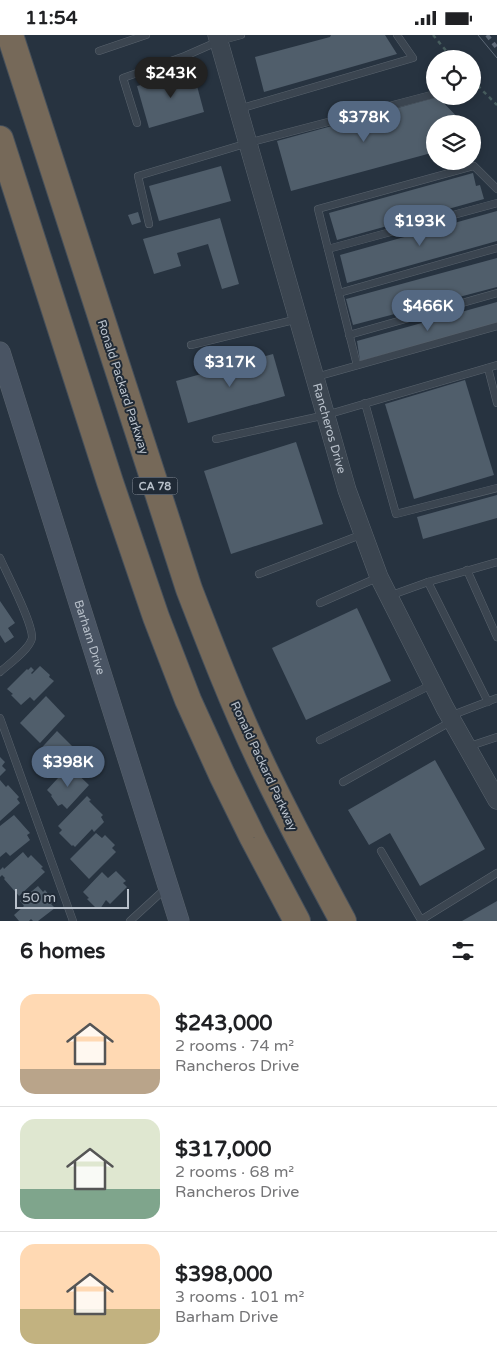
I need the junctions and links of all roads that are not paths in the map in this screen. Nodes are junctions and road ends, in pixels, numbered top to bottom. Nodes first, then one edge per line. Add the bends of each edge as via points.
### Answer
1 (10, 35) edge
2 (146, 35) edge
3 (241, 35) edge
4 (397, 35) edge
5 (218, 38) edge
6 (98, 51) dead end
7 (426, 96) edge
8 (239, 109) junction
9 (137, 123) dead end
10 (0, 139) edge
11 (248, 143) junction
12 (497, 189) edge
13 (497, 203) edge
14 (149, 224) dead end
15 (497, 247) edge
16 (328, 249) junction
17 (339, 293) junction
18 (497, 293) edge
19 (299, 319) junction
20 (497, 326) edge
21 (349, 335) junction
22 (191, 345) dead end
23 (0, 352) edge
24 (357, 365) junction
25 (497, 365) edge
26 (488, 368) junction
27 (315, 377) junction
28 (5, 385) edge
29 (365, 403) junction
30 (497, 403) edge
31 (326, 415) junction
32 (216, 439) dead end
33 (497, 487) edge
34 (363, 533) junction
35 (0, 558) edge
36 (497, 562) edge
37 (467, 570) junction
38 (260, 574) dead end
39 (379, 577) junction
40 (428, 582) junction
41 (389, 596) junction
42 (320, 603) dead end
43 (497, 637) edge
44 (0, 672) edge
45 (433, 684) junction
46 (497, 698) edge
47 (488, 702) junction
48 (0, 718) edge
49 (451, 719) junction
50 (497, 737) edge
51 (320, 740) dead end
52 (467, 747) junction
53 (343, 782) dead end
54 (497, 800) edge
55 (381, 851) dead end
56 (497, 873) edge
57 (167, 887) junction
58 (73, 921) edge
59 (130, 921) edge
60 (179, 921) edge
61 (297, 921) edge
62 (343, 921) edge

1 - 62 highway, Ronald Packard Parkway / CA 78 via 189,589 259,759
2 - 6 lane
3 - 5 lane
4 - 8 lane via 413,58
5 - 8 street, Rancheros Drive
5 - 9 lane via 185,56 123,78
7 - 11 lane
8 - 11 street, Rancheros Drive
10 - 61 highway, CA 78 via 156,617 222,775
11 - 14 lane via 138,177
11 - 19 street, Rancheros Drive
12 - 16 lane via 474,166 318,209
13 - 16 lane
15 - 17 lane
16 - 17 lane
17 - 21 lane
18 - 21 lane
19 - 22 lane
19 - 27 street, Rancheros Drive
20 - 24 lane
21 - 24 lane
23 - 28 main road, Barham Drive
24 - 27 lane
25 - 26 lane
26 - 29 lane
26 - 30 lane
27 - 31 street, Rancheros Drive
28 - 57 main road, Barham Drive
29 - 31 lane
29 - 33 lane via 396,514
31 - 32 lane
31 - 34 street, Rancheros Drive
34 - 38 lane
34 - 39 street, Rancheros Drive
35 - 44 lane via 30,623 32,639 25,650
36 - 37 lane
37 - 40 lane
37 - 43 lane
39 - 41 street, Rancheros Drive
39 - 42 lane
40 - 41 lane
40 - 47 lane
41 - 45 street, Rancheros Drive
45 - 49 street, Rancheros Drive
45 - 51 lane
46 - 47 lane
47 - 49 lane
48 - 58 lane
49 - 52 street, Rancheros Drive
49 - 53 lane
50 - 52 lane
52 - 54 street, Rancheros Drive
55 - 56 lane via 421,920
57 - 59 lane
57 - 60 main road, Barham Drive

